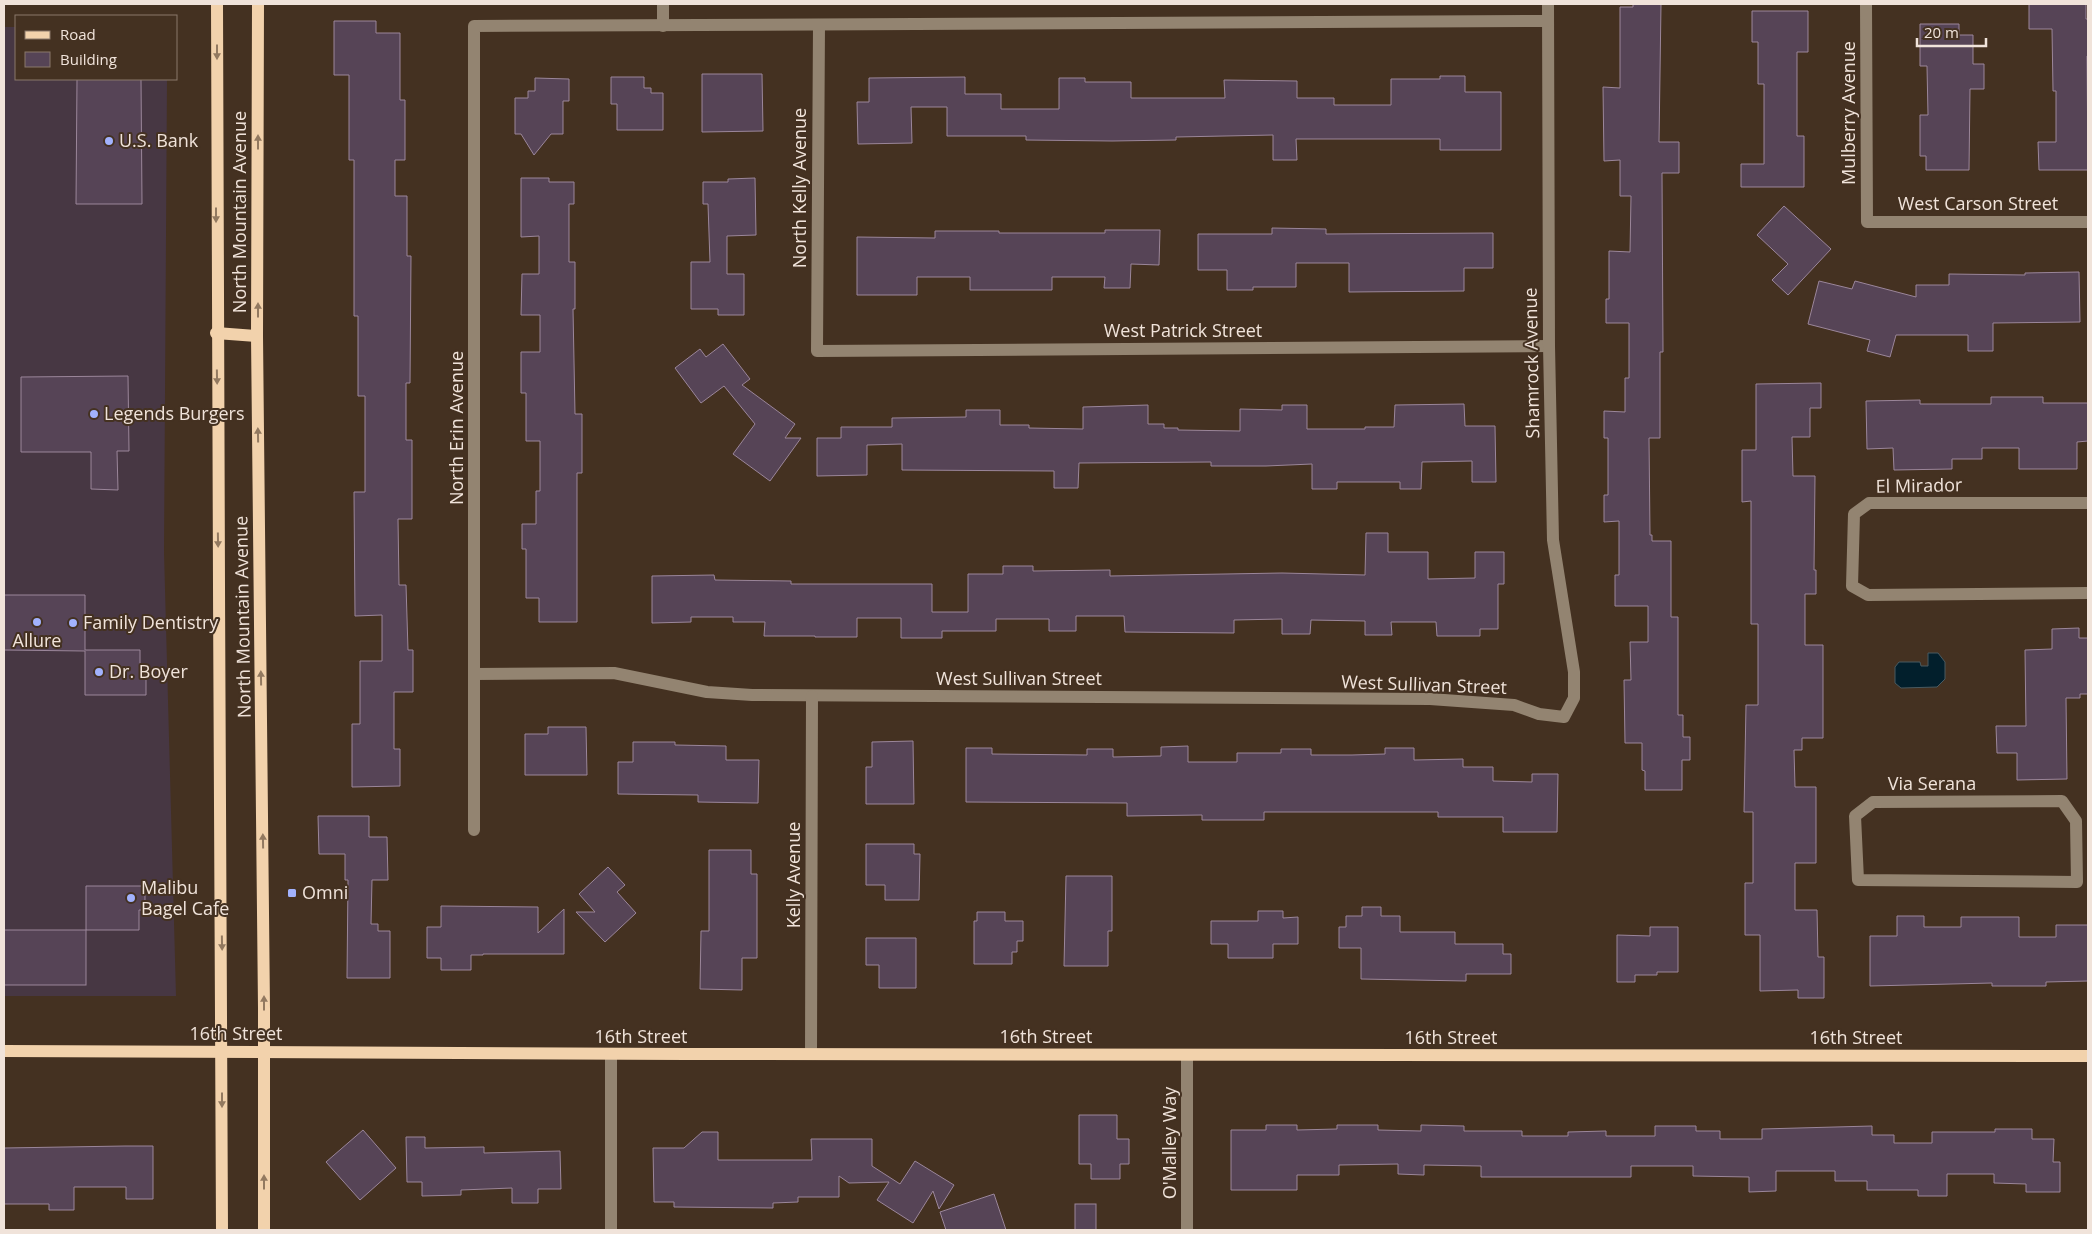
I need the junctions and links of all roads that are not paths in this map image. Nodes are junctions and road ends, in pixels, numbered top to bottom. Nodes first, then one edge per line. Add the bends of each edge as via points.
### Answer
1 (217, 4) edge
2 (258, 4) edge
3 (662, 4) edge
4 (1548, 4) edge
5 (1866, 4) edge
6 (1548, 21) junction
7 (819, 25) junction
8 (662, 26) junction
9 (1867, 222) joint
10 (2088, 222) edge
11 (216, 333) junction
12 (257, 336) junction
13 (1549, 346) junction
14 (817, 351) joint
15 (2088, 503) edge
16 (2088, 593) edge
17 (474, 674) junction
18 (812, 696) junction
19 (1564, 717) joint
20 (474, 830) dead end
21 (2083, 882) edge
22 (4, 1051) edge
23 (223, 1052) junction
24 (264, 1052) junction
25 (611, 1054) junction
26 (811, 1054) junction
27 (1187, 1055) junction
28 (2088, 1056) edge
29 (222, 1230) edge
30 (264, 1230) edge
31 (611, 1230) edge
32 (1187, 1230) edge

1 -> 11 main road, North Mountain Avenue
12 -> 2 main road, North Mountain Avenue
3 - 8 street
4 - 6 street, Shamrock Avenue
5 - 9 street, Mulberry Avenue
6 - 7 street
6 - 13 street, Shamrock Avenue
7 - 8 street
7 - 14 street, North Kelly Avenue
8 - 17 street, North Erin Avenue via 474,26
9 - 10 street, West Carson Street
11 - 12 main road
11 -> 23 main road, North Mountain Avenue
24 -> 12 main road, North Mountain Avenue
13 - 14 street, West Patrick Street
13 - 19 street, Shamrock Avenue via 1553,540 1574,672 1574,698
15 - 16 street, El Mirador via 1869,503 1854,514 1852,586 1868,595
17 - 18 street, West Sullivan Street via 614,673 707,692
17 - 20 street, North Erin Avenue
18 - 19 street, West Sullivan Street via 1430,699 1514,705 1538,714
18 - 26 street, Kelly Avenue
21 - 21 street, Via Serana via 1858,880 1855,816 1873,802 2062,801 2076,821
22 - 23 main road, 16th Street
23 - 24 main road, 16th Street
23 -> 29 main road, North Mountain Avenue
24 - 25 main road, 16th Street
30 -> 24 main road, North Mountain Avenue
25 - 26 main road, 16th Street
25 - 31 street
26 - 27 main road, 16th Street
27 - 28 main road, 16th Street
27 - 32 street, O'Malley Way

